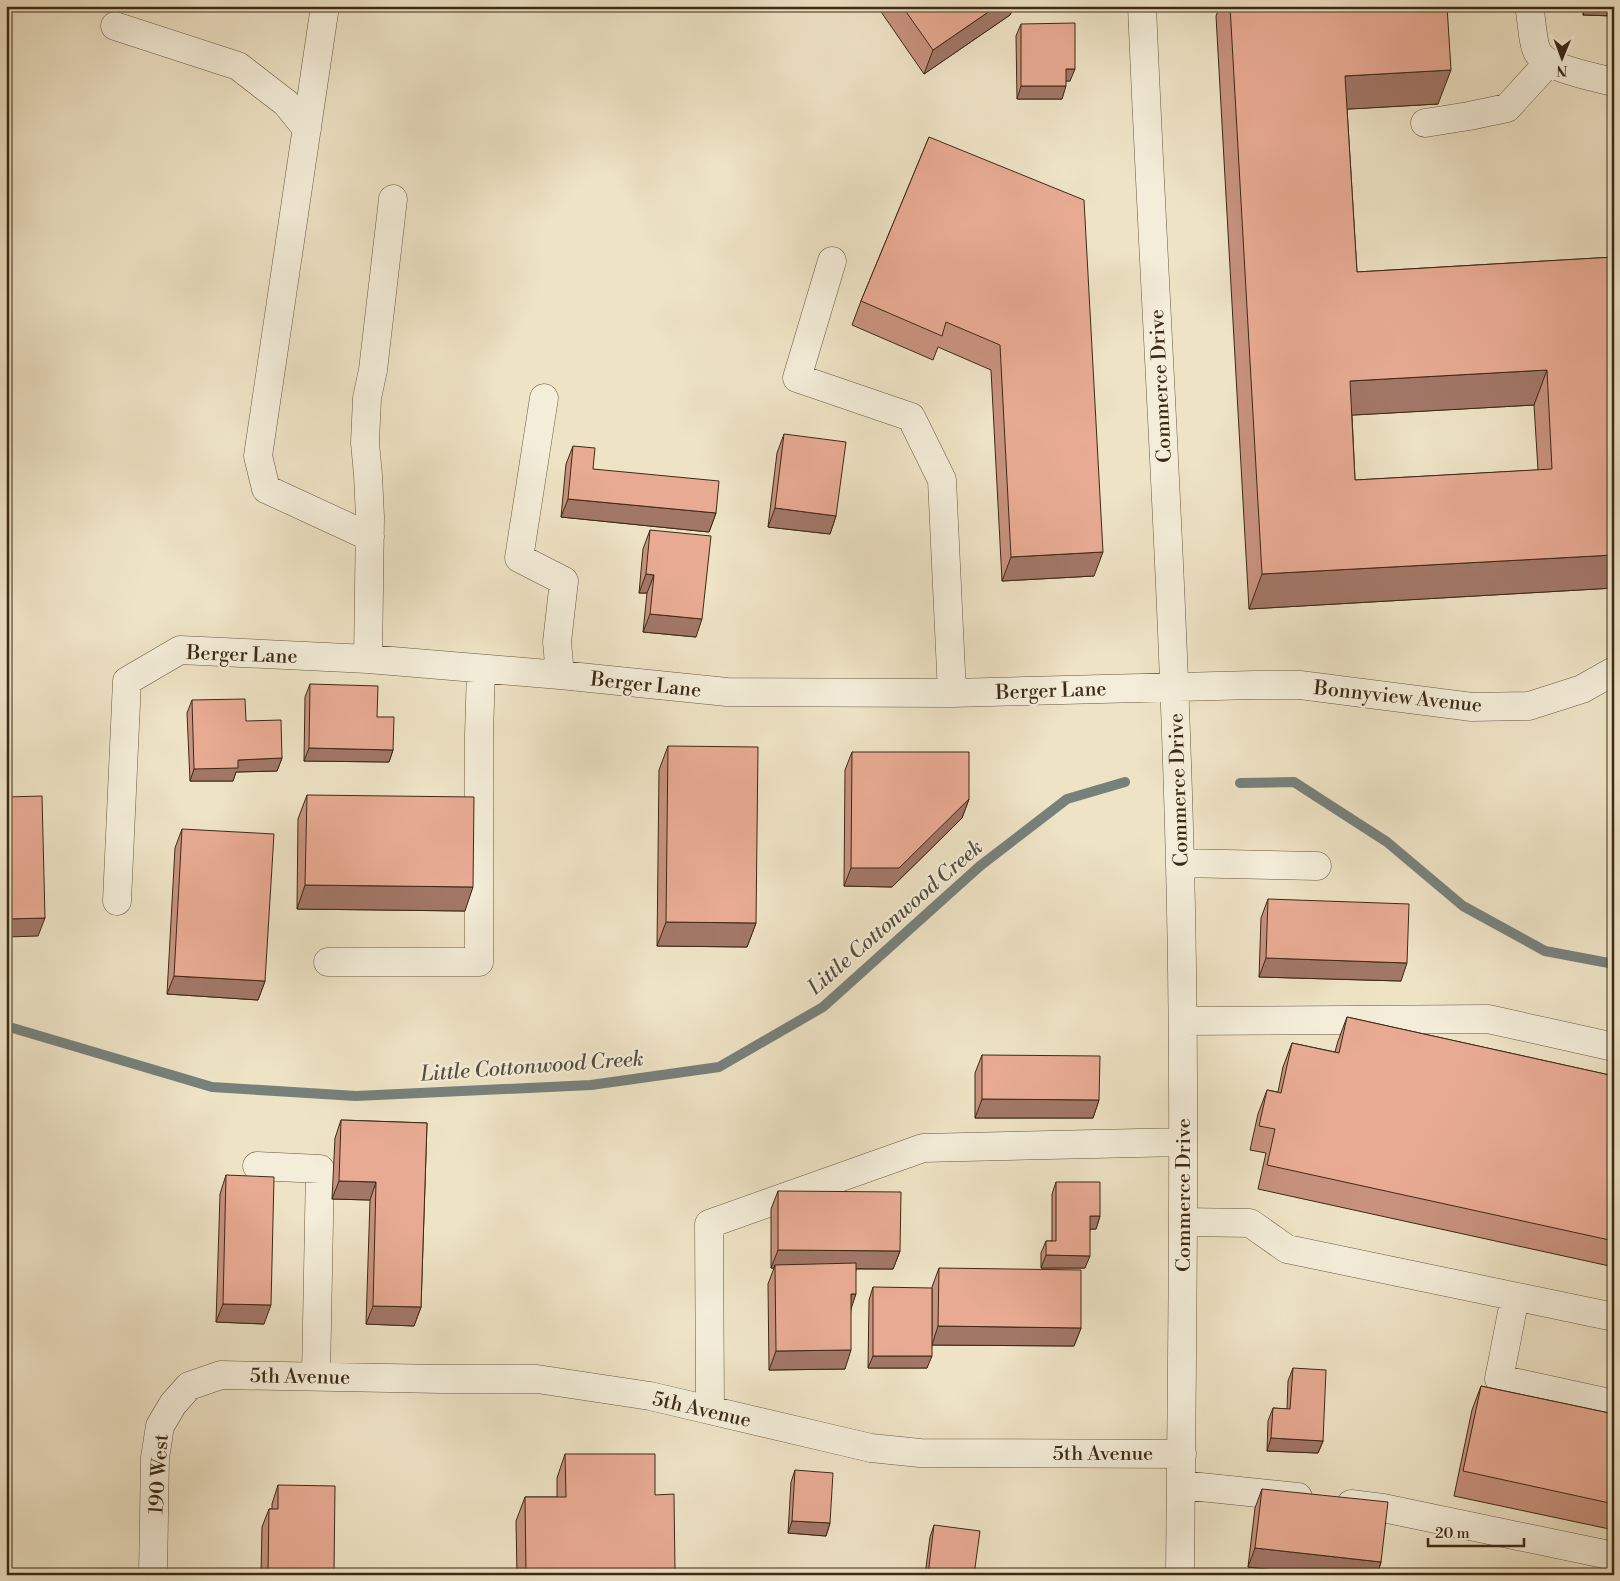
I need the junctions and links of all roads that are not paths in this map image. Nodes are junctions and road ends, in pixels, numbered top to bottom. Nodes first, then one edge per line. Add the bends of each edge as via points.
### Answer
1 (325, 6) edge
2 (1142, 6) edge
3 (1529, 6) edge
4 (115, 26) dead end
5 (1548, 62) junction
6 (1614, 82) edge
7 (1425, 123) dead end
8 (307, 129) junction
9 (393, 199) dead end
10 (832, 261) dead end
11 (544, 398) dead end
12 (370, 537) junction
13 (368, 659) junction
14 (481, 668) junction
15 (1614, 671) edge
16 (560, 675) junction
17 (1174, 687) junction
18 (952, 693) junction
19 (1180, 863) junction
20 (1317, 866) dead end
21 (117, 901) dead end
22 (328, 962) dead end
23 (1183, 1022) junction
24 (1614, 1047) edge
25 (1183, 1142) junction
26 (257, 1166) dead end
27 (1183, 1222) junction
28 (1516, 1297) junction
29 (1614, 1318) edge
30 (221, 1375) joint
31 (316, 1376) junction
32 (1614, 1404) edge
33 (710, 1410) junction
34 (1182, 1454) junction
35 (1181, 1485) junction
36 (1614, 1556) edge
37 (153, 1575) edge
38 (1180, 1575) edge

1 - 8 street
2 - 17 street, Commerce Drive
3 - 5 street via 1538,53
4 - 8 street via 238,66 286,103
5 - 6 street
5 - 7 street via 1507,108
8 - 12 street via 258,456 266,489
9 - 12 street via 367,398 365,443
10 - 18 street via 797,378 911,417 942,480
11 - 16 street via 519,558 564,581 557,642
12 - 13 street
13 - 14 street, Berger Lane
13 - 21 street, Berger Lane via 180,650 127,681
14 - 16 street, Berger Lane
14 - 22 street via 479,962
15 - 17 street, Bonnyview Avenue via 1582,689 1529,706 1472,706 1300,686
16 - 18 street, Berger Lane via 727,692
17 - 18 street, Berger Lane
17 - 19 street, Commerce Drive
19 - 20 street
19 - 23 street, Commerce Drive
23 - 24 street via 1488,1019
23 - 25 street, Commerce Drive
25 - 27 street, Commerce Drive
25 - 33 street via 924,1148 709,1224
26 - 31 street via 320,1168
27 - 28 street via 1250,1223 1287,1249
27 - 34 street, Commerce Drive
28 - 29 street
28 - 32 street via 1499,1379
30 - 31 street, 5th Avenue
30 - 37 street, 190 West via 189,1386 160,1426
31 - 33 street, 5th Avenue via 537,1379 650,1396
33 - 34 street, 5th Avenue via 871,1448 900,1451
34 - 35 street, Commerce Drive
35 - 36 street via 1383,1508
35 - 38 street, Commerce Drive

